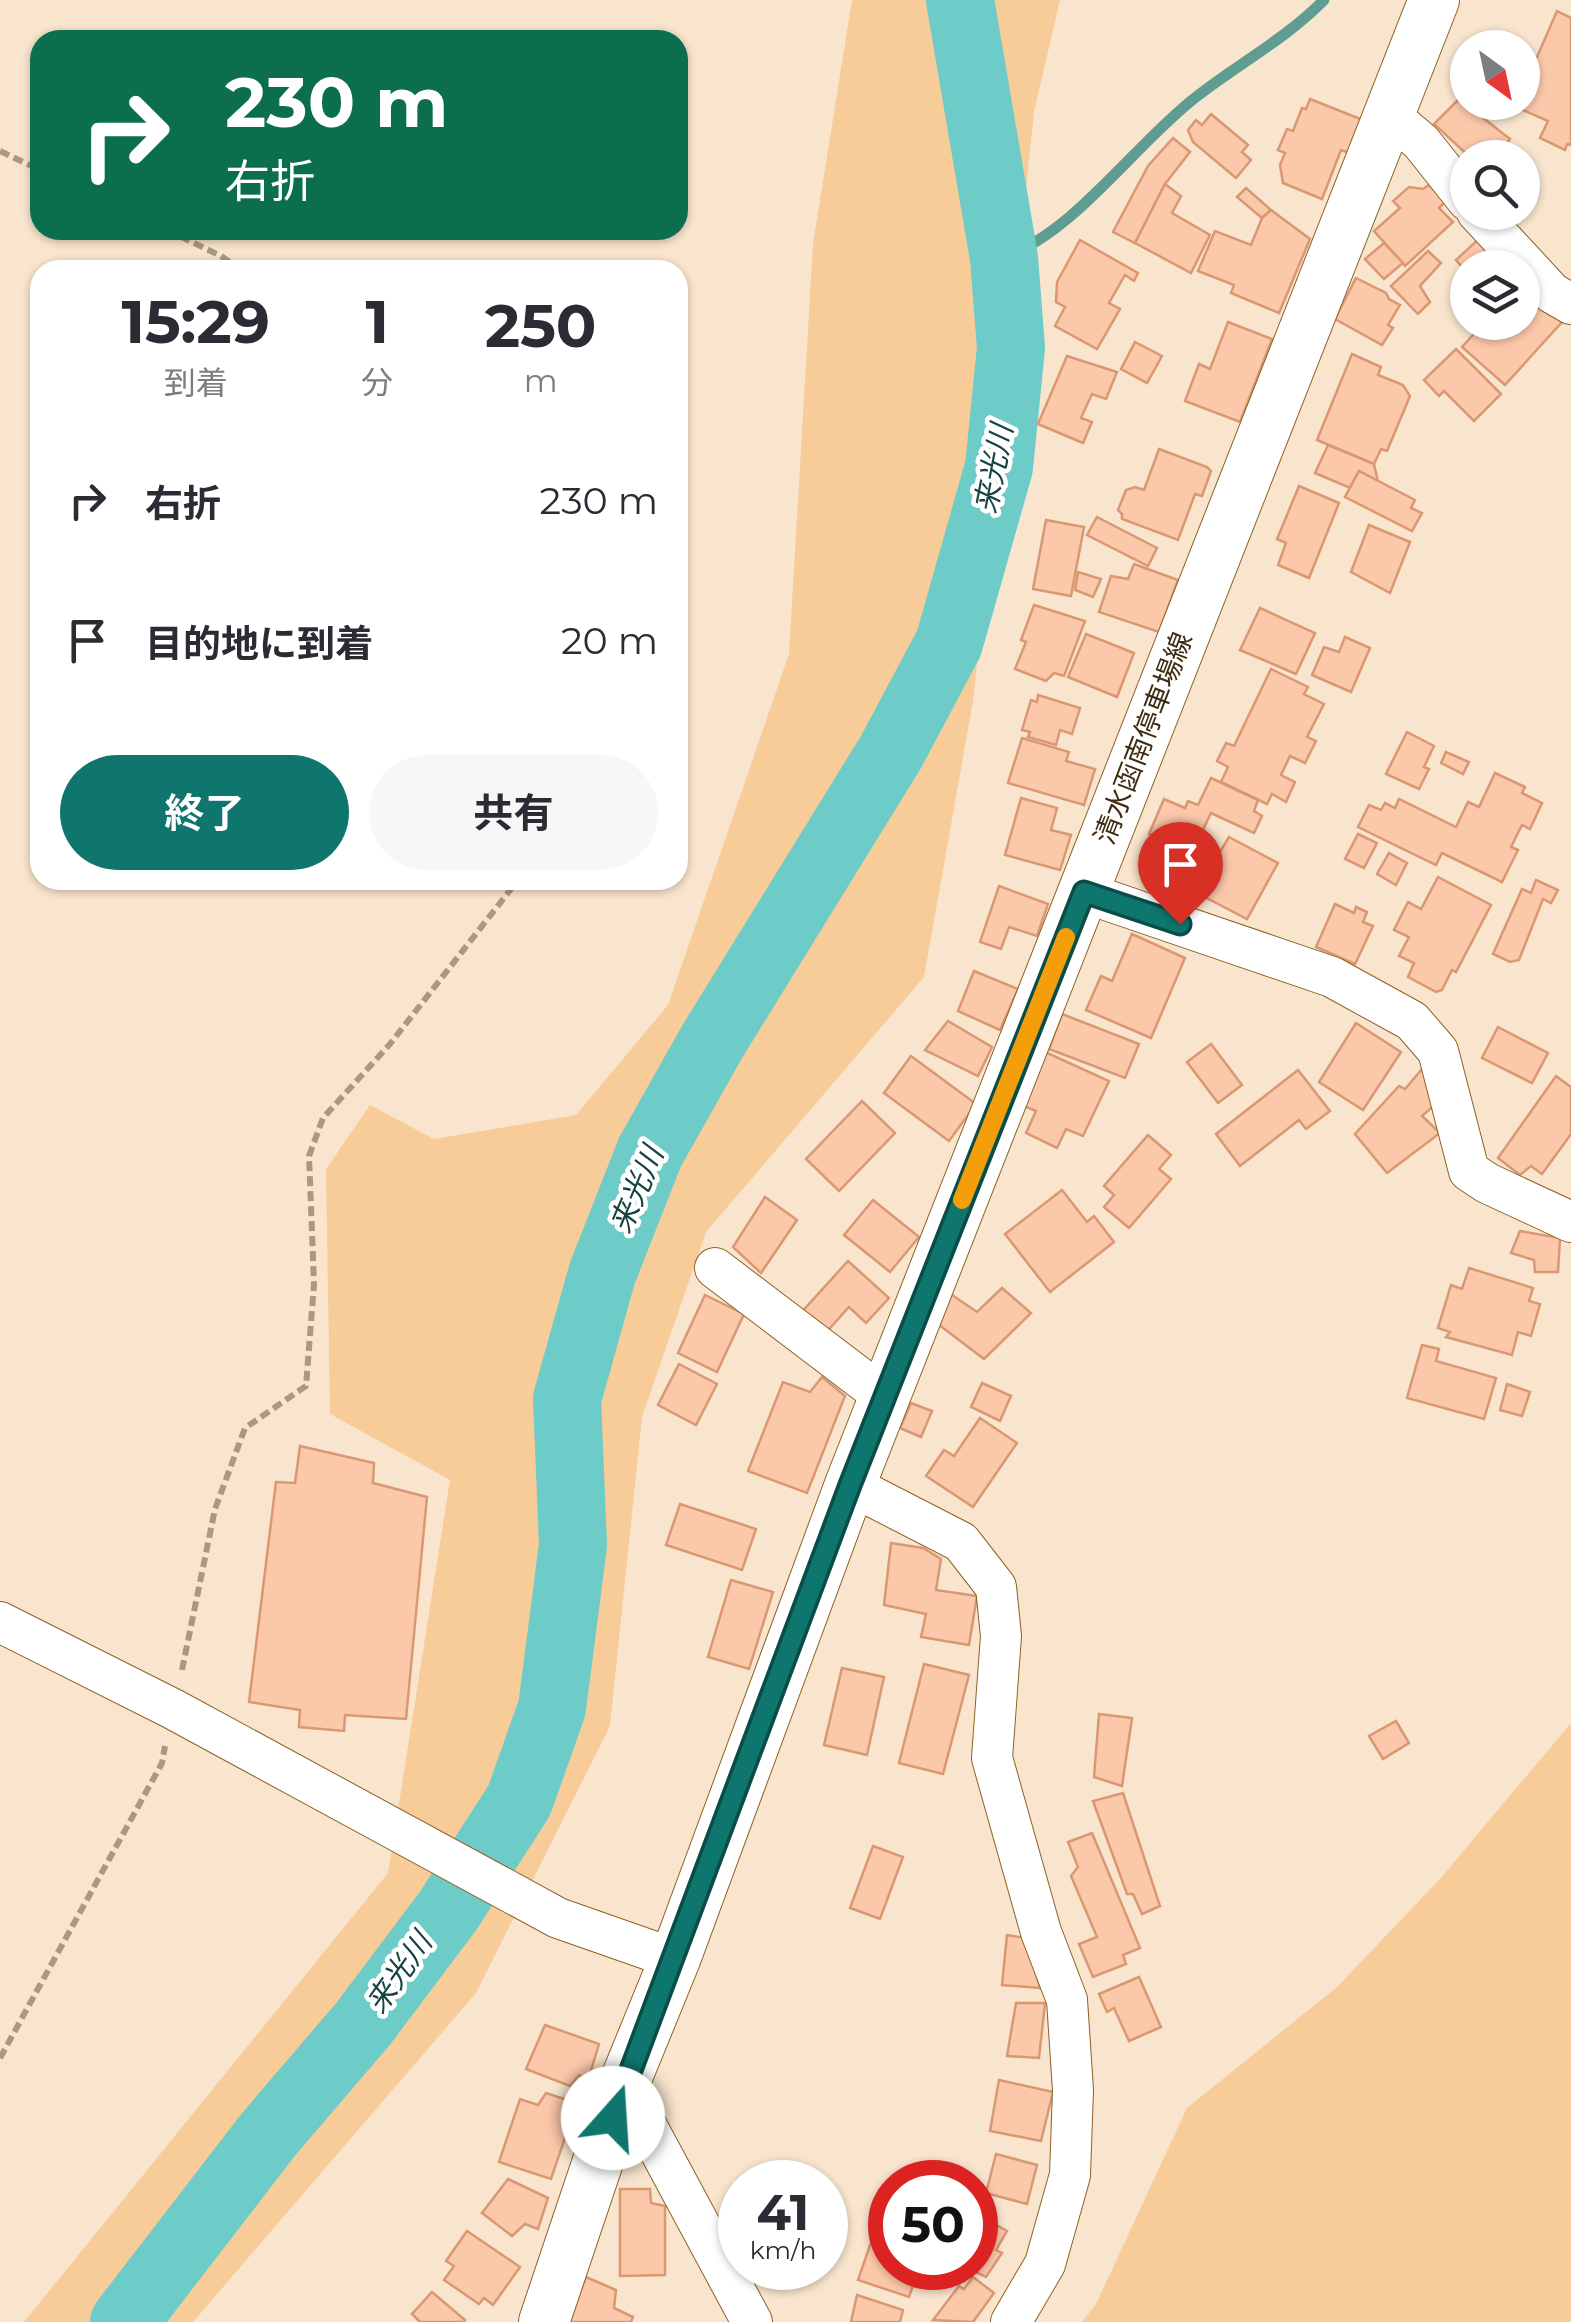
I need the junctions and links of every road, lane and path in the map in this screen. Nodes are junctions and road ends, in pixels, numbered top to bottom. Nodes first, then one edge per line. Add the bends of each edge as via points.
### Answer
1 (1434, 0) edge
2 (1388, 114) junction
3 (0, 151) edge
4 (30, 165) edge
5 (1450, 178) edge
6 (1493, 230) edge
7 (188, 240) edge
8 (226, 260) edge
9 (1571, 304) edge
10 (510, 890) edge
11 (1084, 892) junction
12 (1571, 1222) edge
13 (714, 1268) dead end
14 (885, 1397) junction
15 (850, 1485) junction
16 (0, 1622) edge
17 (173, 1708) junction
18 (674, 1959) junction
19 (0, 2058) edge
20 (624, 2084) junction
21 (544, 2322) edge
22 (752, 2322) edge
23 (1011, 2322) edge

1 - 2 main road, 清水函南停車場線
2 - 5 street
2 - 11 main road, 清水函南停車場線
3 - 4 path
6 - 9 street via 1552,294
7 - 8 path
10 - 17 path via 323,1118 309,1156 314,1284 306,1386 245,1428 215,1509
11 - 12 street via 1332,977 1412,1020 1438,1051 1469,1171
11 - 14 main road, 清水函南停車場線
13 - 14 street
14 - 15 main road, 清水函南停車場線
15 - 18 main road, 清水函南停車場線
15 - 23 street via 961,1542 996,1587 1001,1636 992,1758 1067,2000 1073,2090 1070,2175 1045,2264
16 - 17 street
17 - 18 street via 558,1918
17 - 19 path via 162,1763
18 - 20 main road, 清水函南停車場線
20 - 21 main road, 清水函南停車場線
20 - 22 street

